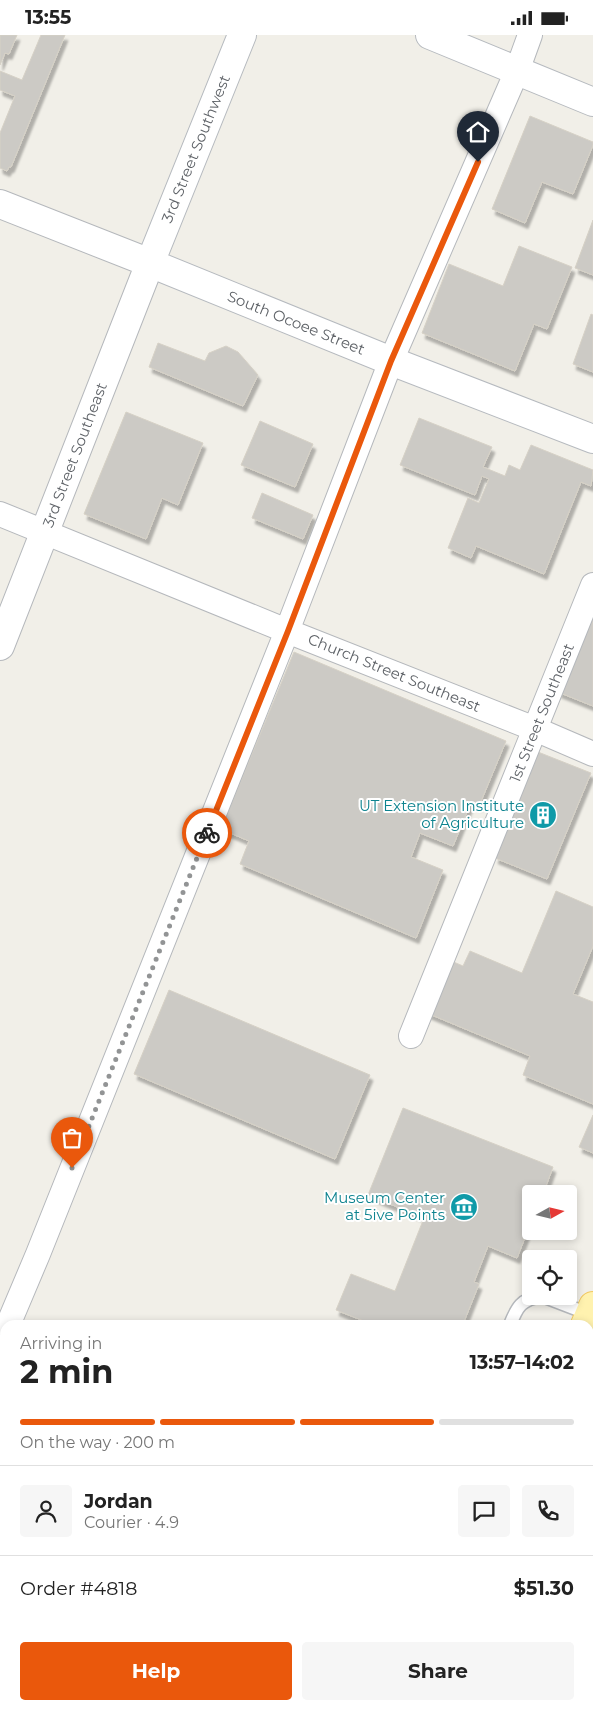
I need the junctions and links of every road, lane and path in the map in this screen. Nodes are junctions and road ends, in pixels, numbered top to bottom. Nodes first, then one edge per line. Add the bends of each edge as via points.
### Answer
1 (242, 35) edge
2 (430, 35) edge
3 (530, 35) edge
4 (517, 71) junction
5 (593, 102) edge
6 (0, 204) edge
7 (150, 263) junction
8 (391, 361) junction
9 (593, 439) edge
10 (0, 514) edge
11 (45, 533) junction
12 (593, 585) edge
13 (288, 631) junction
14 (0, 646) edge
15 (535, 729) junction
16 (593, 754) edge
17 (411, 1036) dead end
18 (522, 1303) edge
19 (565, 1305) edge
20 (590, 1315) edge
21 (10, 1320) edge
22 (512, 1320) edge

1 - 7 main road, 3rd Street Southwest
2 - 4 main road
3 - 4 street
4 - 5 main road
4 - 8 street
6 - 7 main road, South Ocoee Street
7 - 8 main road, South Ocoee Street
7 - 11 main road, 3rd Street Southeast
8 - 9 main road, South Ocoee Street
8 - 13 street
10 - 11 street, Church Street Southeast
11 - 13 street, Church Street Southeast
11 - 14 main road, 3rd Street Southeast
12 - 15 street, 1st Street Southeast
13 - 15 street, Church Street Southeast
13 - 21 street
15 - 16 street, Church Street Southeast
15 - 17 street, 1st Street Southeast
18 - 22 lane via 517,1306
19 - 20 lane

